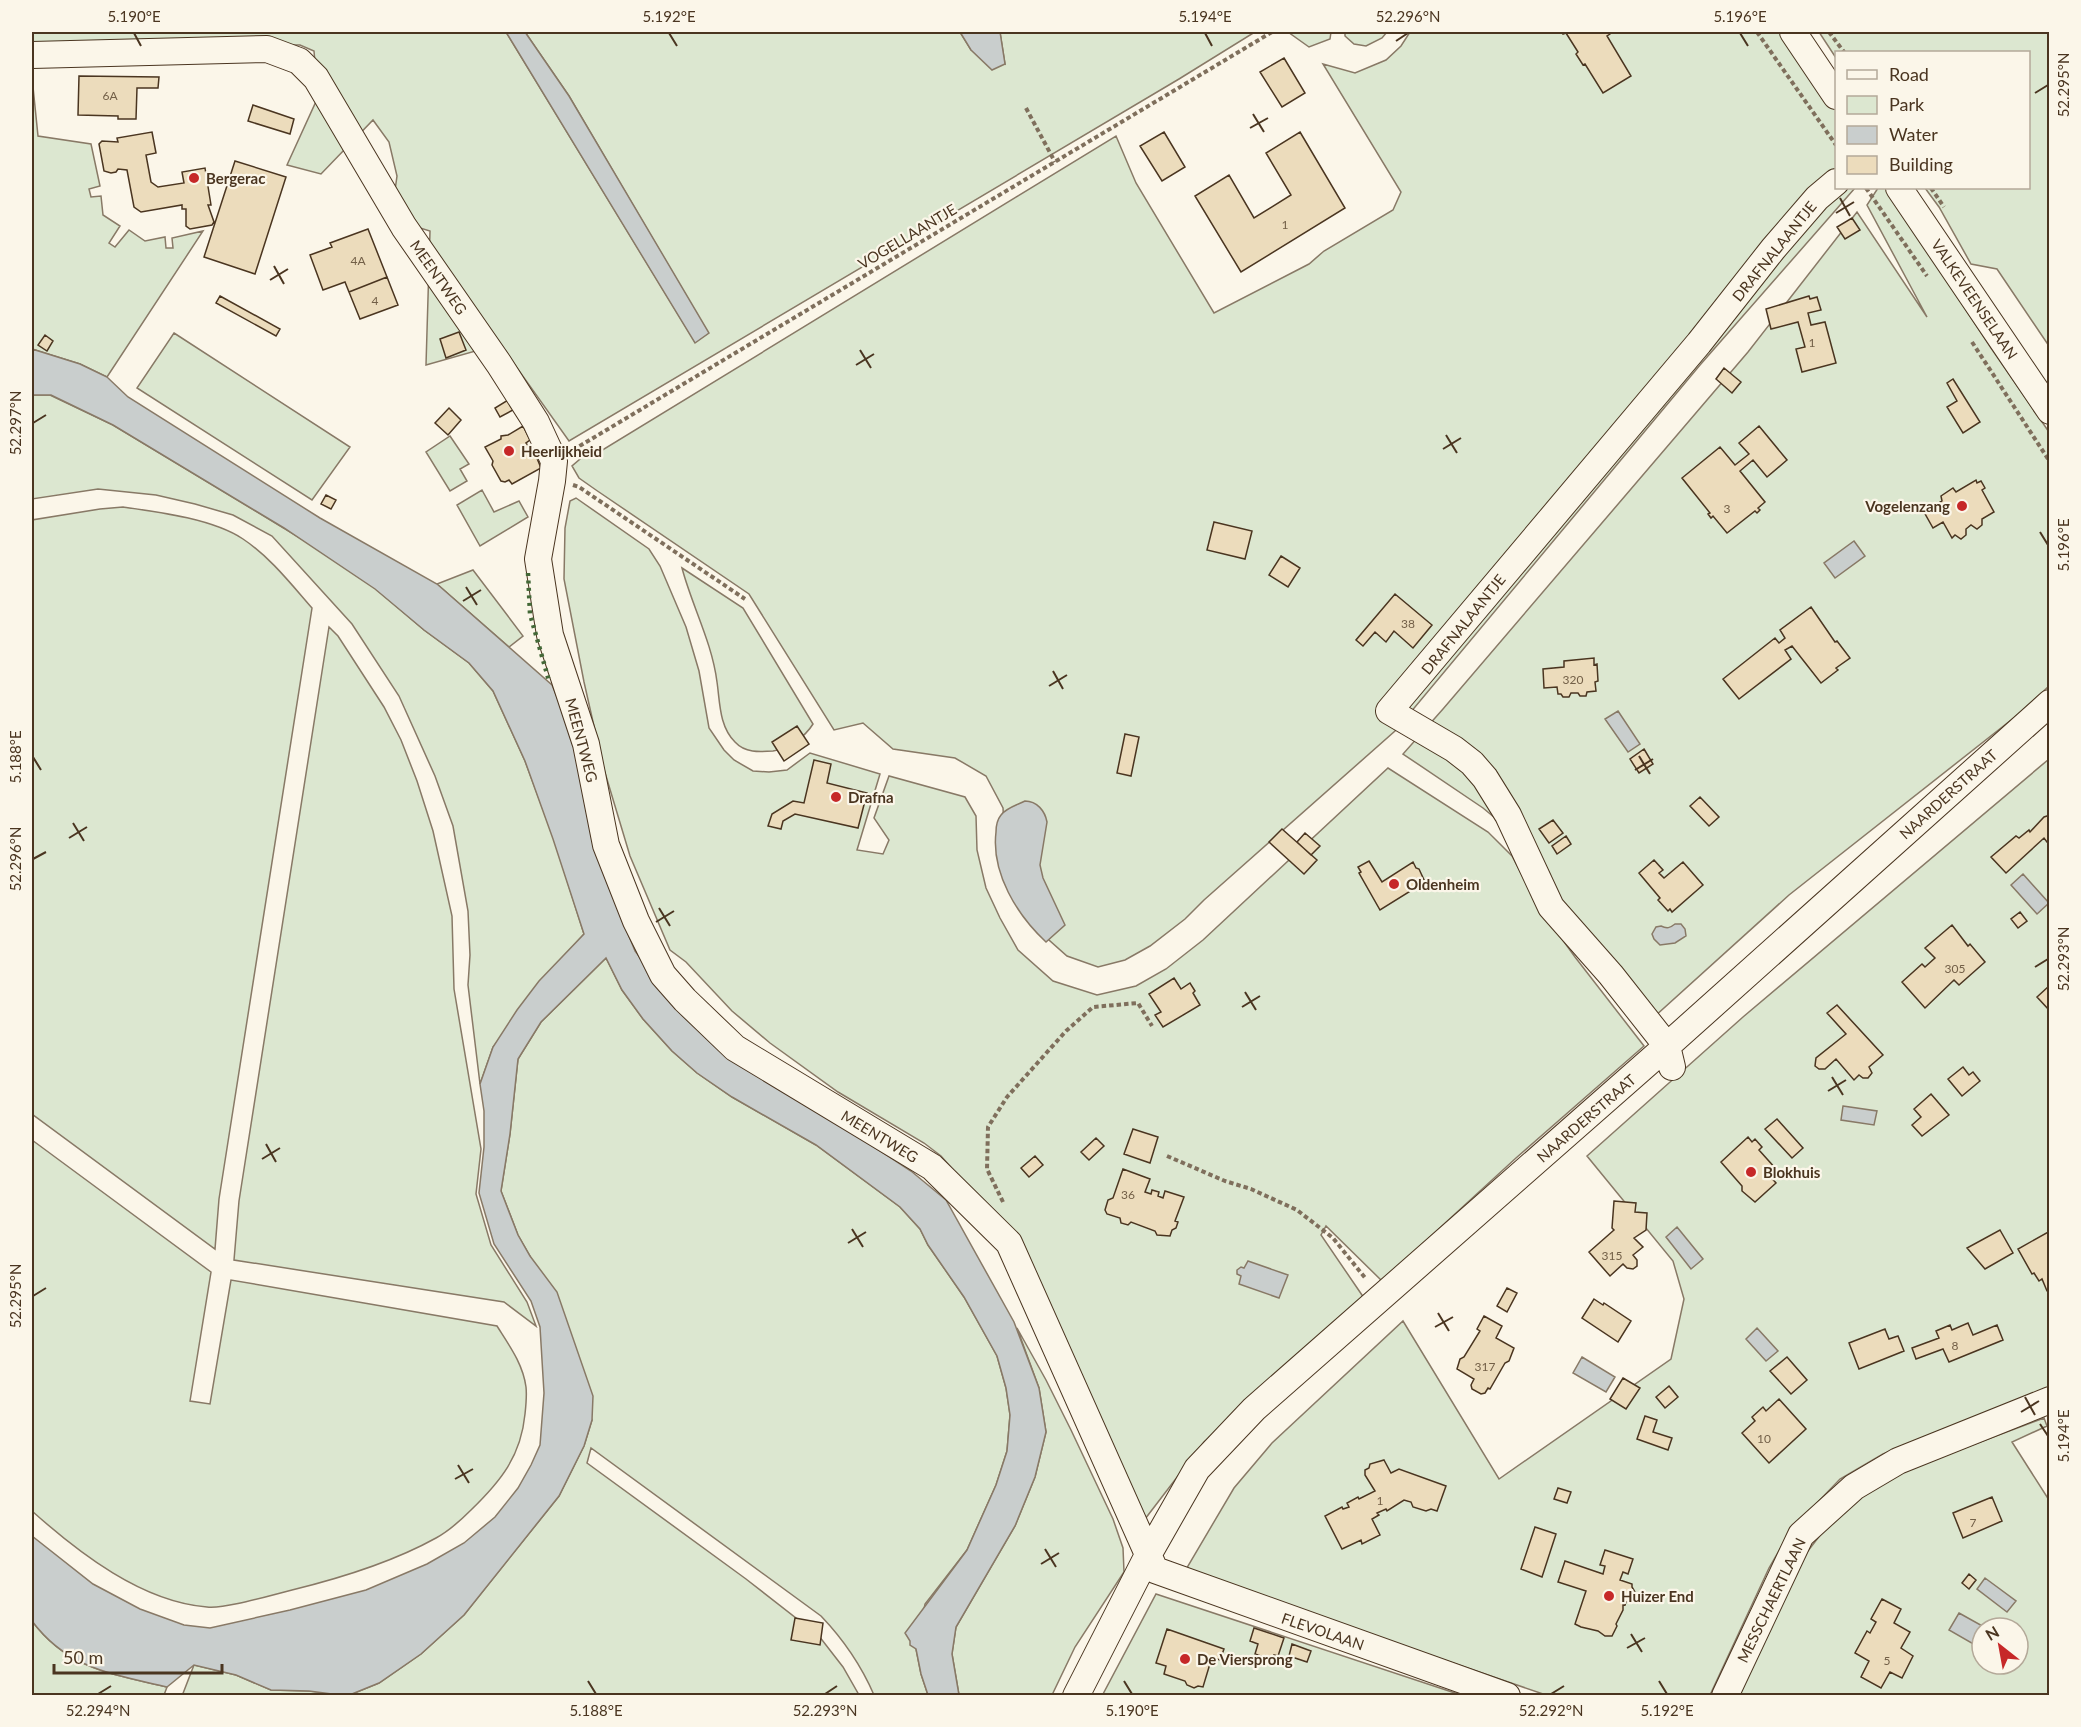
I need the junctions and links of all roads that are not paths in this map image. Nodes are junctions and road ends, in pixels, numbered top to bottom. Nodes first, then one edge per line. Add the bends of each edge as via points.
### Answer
1 (1793, 32) edge
2 (32, 55) edge
3 (1835, 95) edge
4 (1835, 183) edge
5 (1900, 189) edge
6 (2049, 411) edge
7 (2049, 703) edge
8 (1670, 1057) junction
9 (2049, 1400) edge
10 (1148, 1555) junction
11 (1076, 1695) edge
12 (1506, 1695) edge
13 (1725, 1695) edge

1 - 3 street
2 - 10 street, MEENTWEG via 267,50 299,61 316,78 404,227 536,422 553,471 538,559 550,634 586,744 606,845 636,921 663,975 735,1048 932,1167 1009,1243
4 - 8 street, DRAFNALAANTJE via 1773,249 1389,711 1454,749 1485,778 1508,814 1551,907 1611,975
5 - 6 street, VALKEVEENSELAAN
7 - 8 street, NAARDERSTRAAT
8 - 10 street, NAARDERSTRAAT via 1254,1409 1197,1468
9 - 13 street, MESSCHAERTLAAN via 1898,1461 1854,1487 1801,1535
10 - 11 street, NAARDERSTRAAT
10 - 12 street, FLEVOLAAN via 1155,1570 1171,1577

